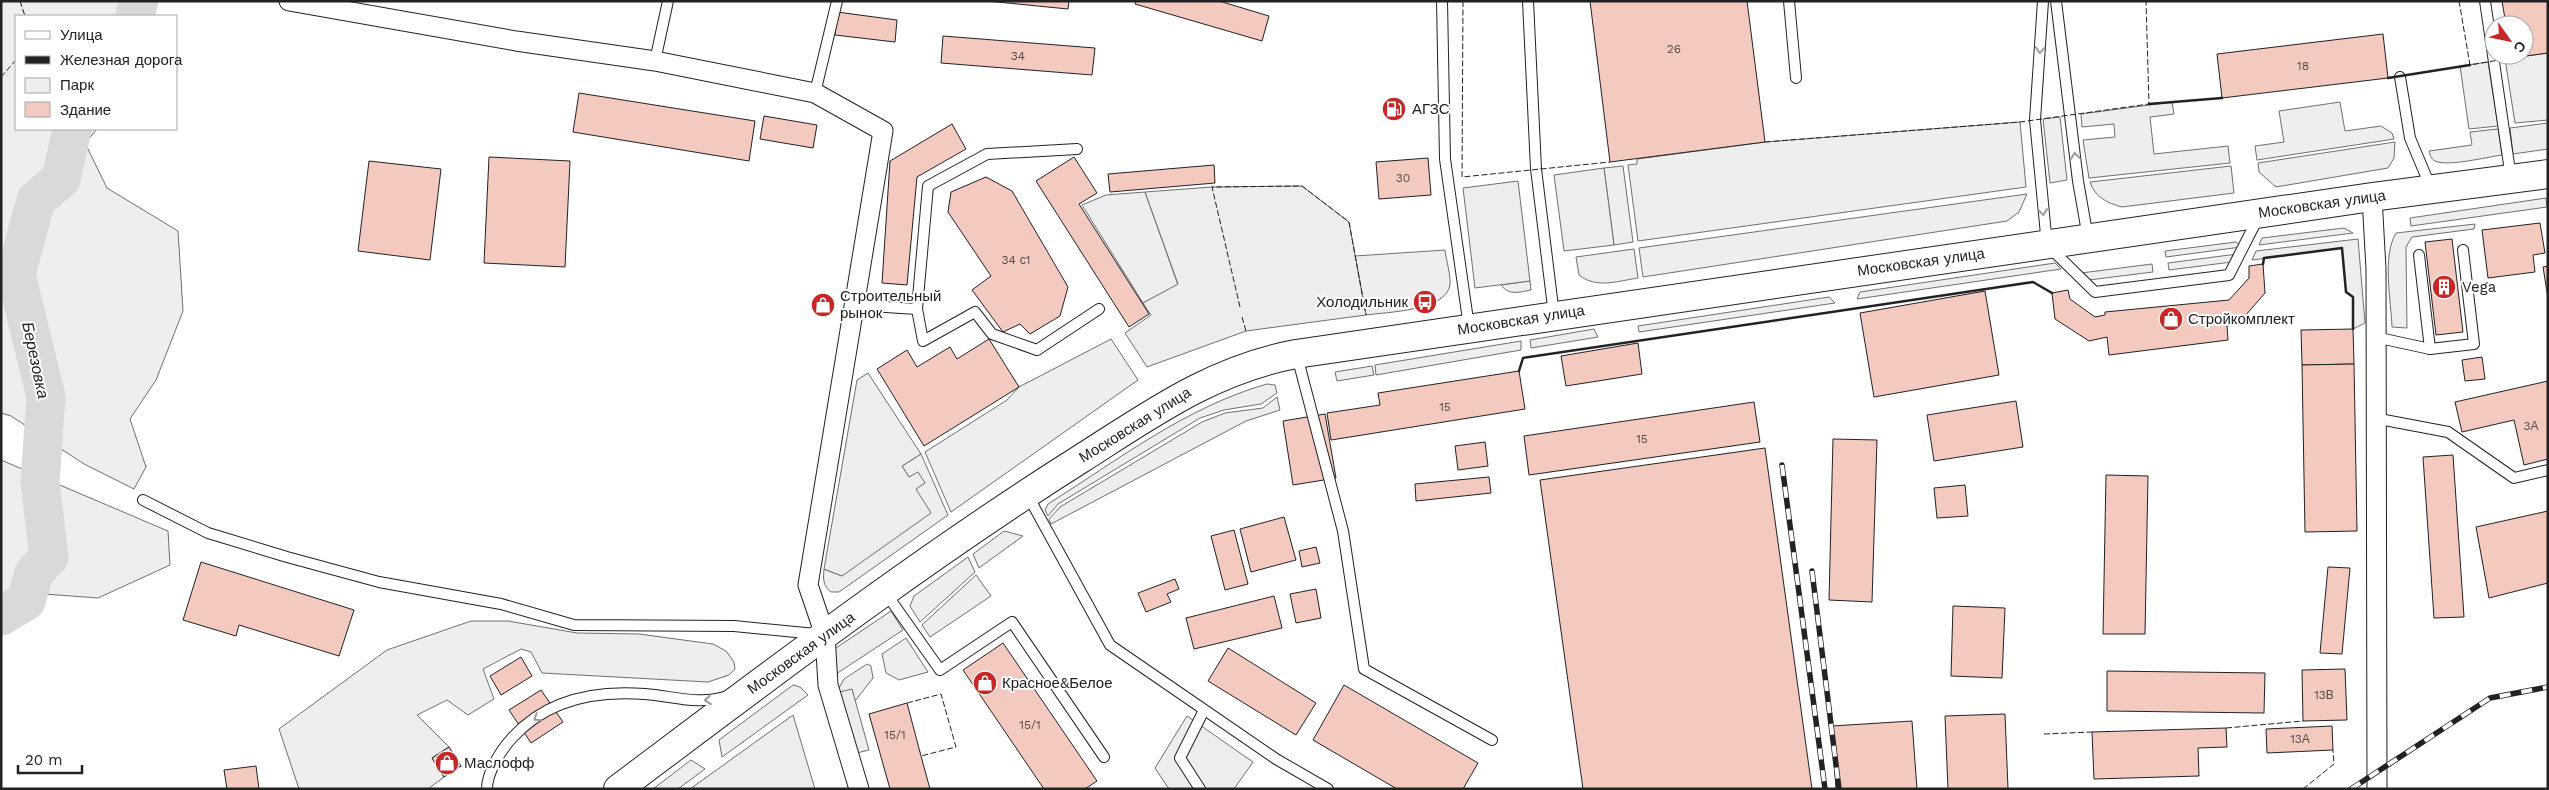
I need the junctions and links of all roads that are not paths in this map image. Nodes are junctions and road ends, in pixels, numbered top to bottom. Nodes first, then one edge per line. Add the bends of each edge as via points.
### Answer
1 (289, 1) edge
2 (668, 1) edge
3 (837, 1) edge
4 (1442, 1) edge
5 (1528, 1) edge
6 (1790, 1) edge
7 (2044, 1) edge
8 (2056, 1) edge
9 (2485, 1) edge
10 (655, 61) junction
11 (2400, 77) dead end
12 (1796, 78) dead end
13 (815, 93) junction
14 (1077, 149) dead end
15 (2548, 174) edge
16 (2512, 179) junction
17 (2431, 188) junction
18 (2372, 196) junction
19 (2261, 212) junction
20 (2088, 239) junction
21 (2047, 245) junction
22 (2463, 250) dead end
23 (2419, 255) dead end
24 (854, 305) junction
25 (917, 309) junction
26 (1099, 309) dead end
27 (1554, 315) junction
28 (1469, 328) junction
29 (2375, 337) junction
30 (2430, 349) junction
31 (1296, 354) junction
32 (2374, 418) junction
33 (2548, 470) edge
34 (1027, 493) junction
35 (143, 500) dead end
36 (886, 592) junction
37 (825, 635) junction
38 (755, 687) junction
39 (1204, 710) junction
40 (1492, 740) dead end
41 (1104, 757) dead end
42 (487, 789) edge
43 (618, 789) edge
44 (859, 789) edge
45 (1200, 789) edge
46 (1328, 789) edge
47 (2377, 789) edge

1 - 10 street via 516,41
2 - 10 lane
3 - 13 lane
4 - 28 lane via 1445,159
5 - 27 lane via 1536,169
6 - 12 lane
7 -> 21 lane via 2035,120
20 -> 8 lane
9 - 16 lane
10 - 13 street
11 - 17 lane via 2410,138
13 - 24 street via 883,131
14 - 25 lane via 987,154 928,186
15 - 16 main road, Московская улица
16 - 17 main road, Московская улица
17 - 18 main road, Московская улица
18 - 19 main road, Московская улица
18 - 29 street
19 - 20 main road, Московская улица
19 - 21 lane via 2229,275 2095,292
20 - 21 main road, Московская улица
21 - 27 main road, Московская улица
22 - 30 lane via 2474,344
23 - 30 lane
24 - 25 lane
24 - 37 street via 808,586
25 - 26 lane via 923,341 975,312 992,334 1037,350
27 - 28 main road, Московская улица
28 - 31 main road, Московская улица
29 - 30 lane
29 - 32 street
31 - 34 main road, Московская улица via 1245,366 1196,387
31 - 40 lane via 1343,531 1364,669
32 - 33 lane via 2448,432 2514,478
32 - 47 street
34 - 36 main road, Московская улица
34 - 39 lane via 1110,645
35 - 37 lane via 208,533 287,557 379,582 501,604 574,625 734,626
36 - 37 main road, Московская улица
36 - 41 lane via 940,670 1012,622
37 - 38 main road, Московская улица
37 - 44 street via 828,685
38 -> 42 lane via 720,699 694,702 644,694 584,695 568,700 521,728 496,761
38 - 43 main road, Московская улица
39 - 45 lane via 1180,758
39 - 46 lane via 1276,759

